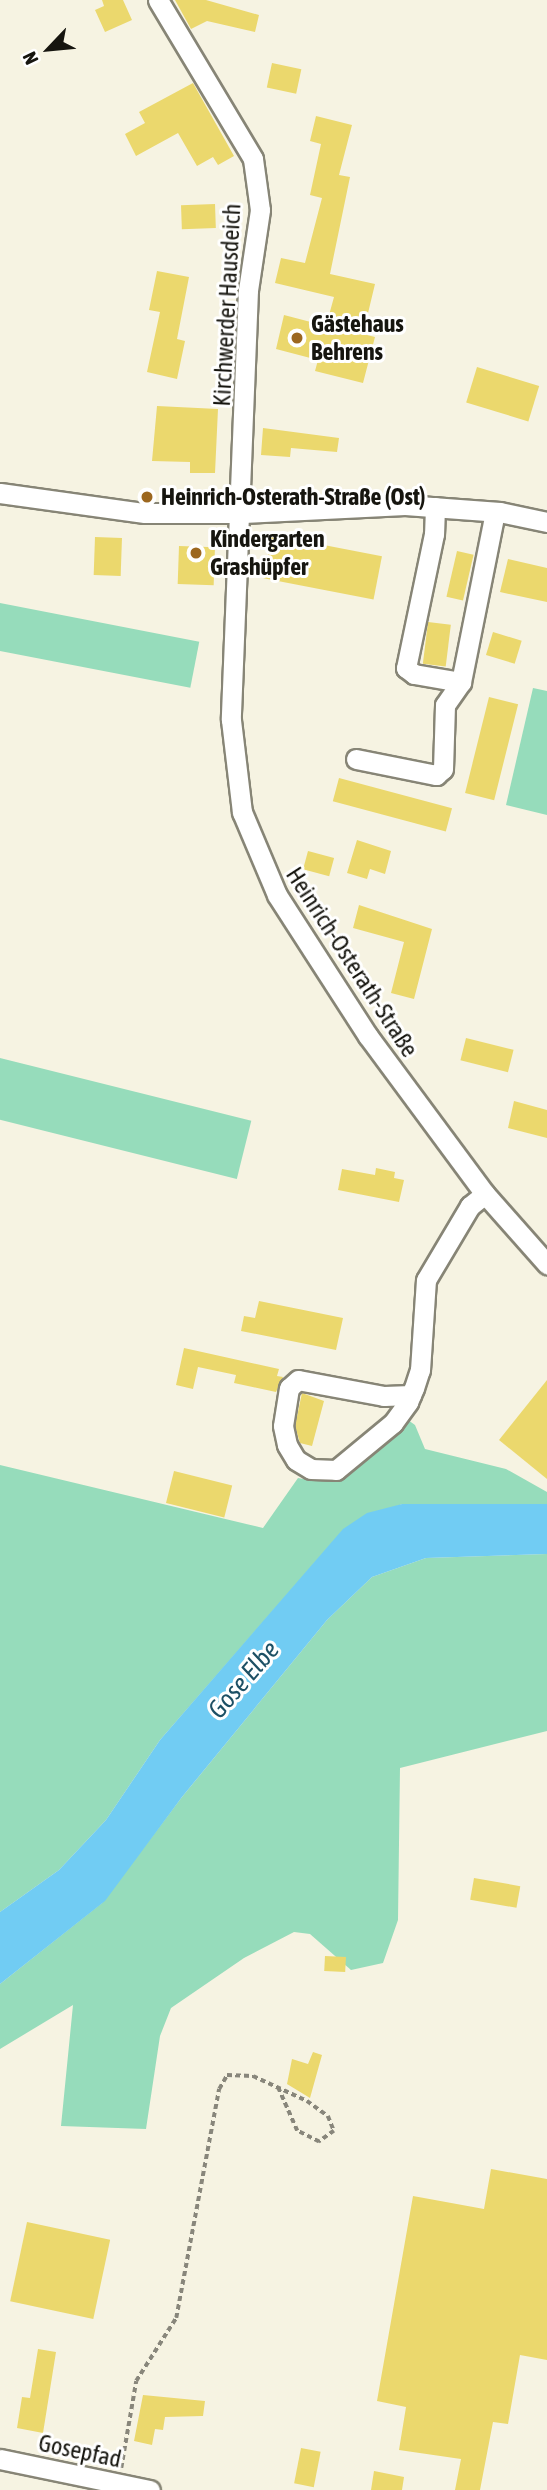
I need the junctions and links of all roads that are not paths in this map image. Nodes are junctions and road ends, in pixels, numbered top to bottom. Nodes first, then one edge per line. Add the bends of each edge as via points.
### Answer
1 (158, 0) edge
2 (0, 493) edge
3 (435, 507) junction
4 (495, 512) junction
5 (243, 513) junction
6 (547, 522) edge
7 (461, 682) junction
8 (356, 759) dead end
9 (485, 1194) junction
10 (547, 1264) edge
11 (411, 1395) junction
12 (0, 2459) edge
13 (150, 2490) edge

1 - 5 street, Kirchwerder Hausdeich via 253,159 260,211 248,290
2 - 5 street via 145,513
3 - 4 street
3 - 5 street
3 - 7 street via 434,534 406,668 414,674
4 - 6 street
4 - 7 street
5 - 9 street, Heinrich-Osterath-Straße via 231,720 242,812 256,854 301,936 360,1025
7 - 8 street via 445,705 445,755 443,769 436,775
9 - 10 street, Heinrich-Osterath-Straße
9 - 11 street via 470,1206 426,1280 422,1352
11 - 11 street via 394,1423 336,1470 311,1469 296,1460 287,1445 283,1426 289,1388 299,1380 384,1396
12 - 13 street, Gosepfad

